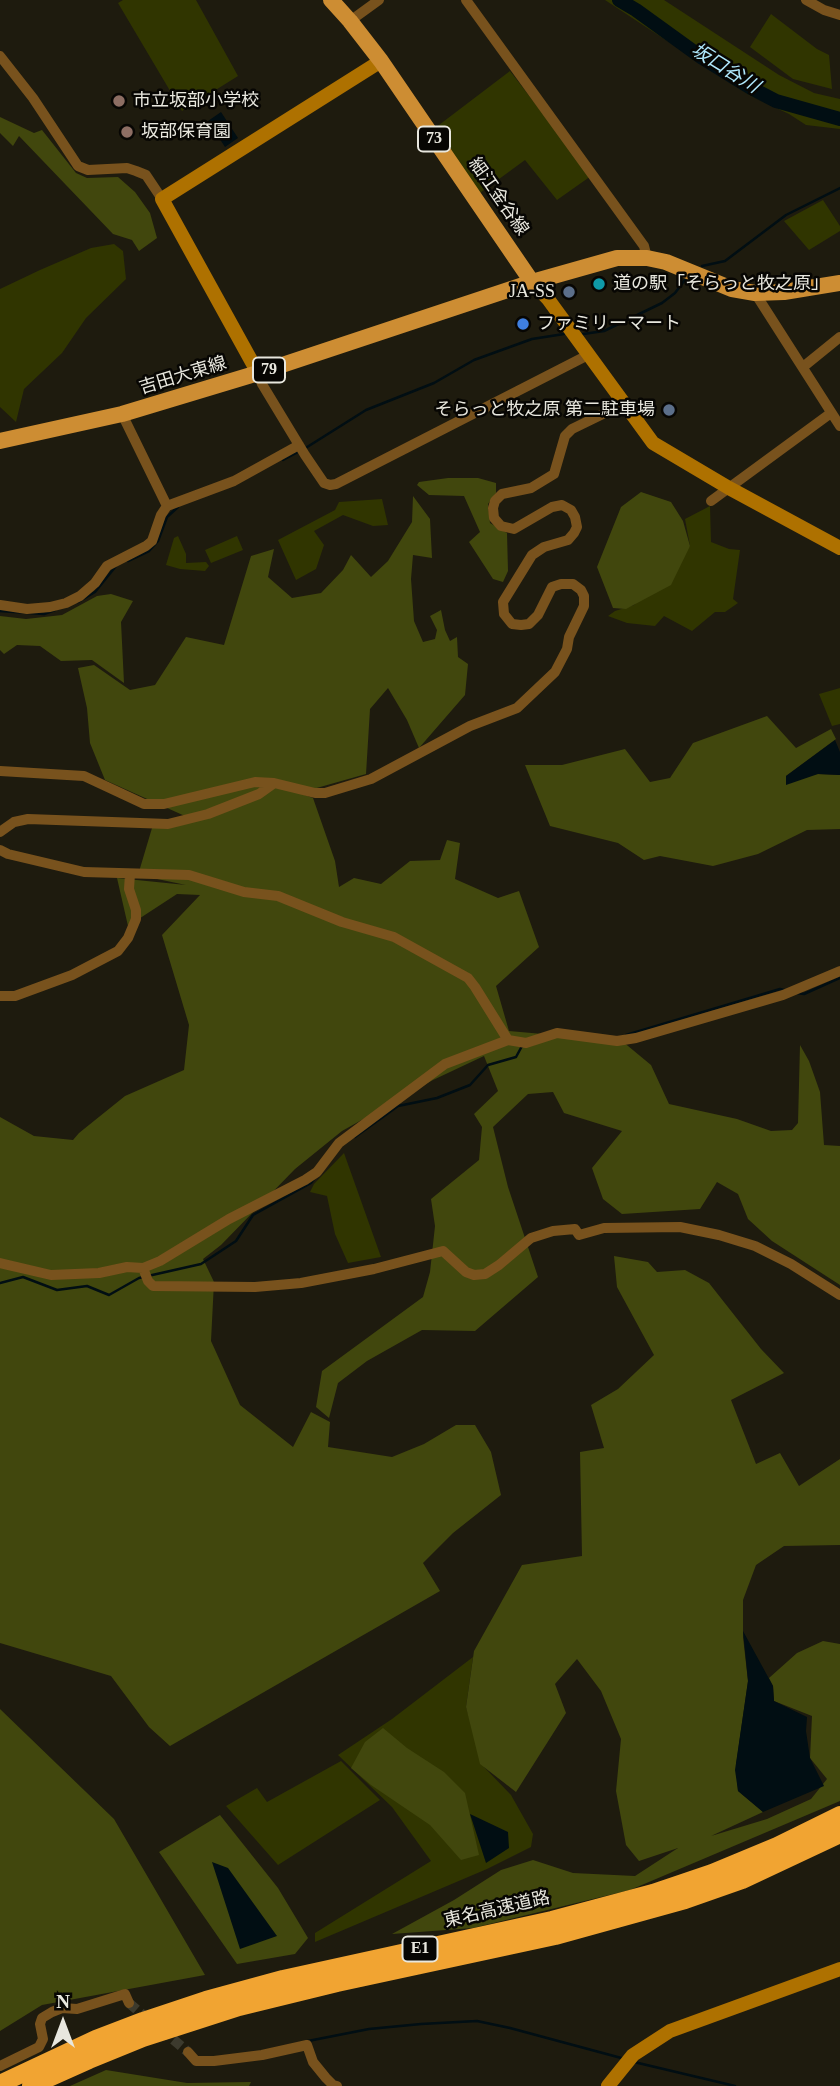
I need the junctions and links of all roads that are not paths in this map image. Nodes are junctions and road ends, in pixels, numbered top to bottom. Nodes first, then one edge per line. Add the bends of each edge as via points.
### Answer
1 (331, 0) edge
2 (379, 0) edge
3 (466, 0) edge
4 (806, 0) edge
5 (840, 15) edge
6 (350, 20) junction
7 (0, 57) edge
8 (381, 61) junction
9 (162, 199) junction
10 (647, 258) junction
11 (533, 282) junction
12 (840, 283) edge
13 (755, 293) junction
14 (840, 337) edge
15 (589, 355) junction
16 (803, 368) junction
17 (258, 373) junction
18 (622, 401) junction
19 (831, 412) junction
20 (122, 414) junction
21 (840, 426) edge
22 (0, 441) edge
23 (301, 448) junction
24 (729, 488) junction
25 (711, 501) dead end
26 (167, 506) junction
27 (840, 548) edge
28 (0, 605) edge
29 (0, 771) edge
30 (274, 783) junction
31 (0, 832) edge
32 (0, 850) edge
33 (130, 874) junction
34 (840, 971) edge
35 (0, 996) edge
36 (517, 1041) junction
37 (0, 1263) edge
38 (145, 1273) junction
39 (840, 1295) edge
40 (840, 1815) edge
41 (840, 1834) edge
42 (840, 1969) edge
43 (129, 2003) tunnel mouth
44 (188, 2052) tunnel mouth
45 (0, 2066) edge
46 (0, 2084) edge
47 (32, 2086) edge
48 (337, 2086) edge
49 (608, 2086) edge

1 - 6 main road, 細江金谷線 / 73
2 - 6 street
3 - 10 street via 644,246
4 - 5 street
6 - 8 main road, 細江金谷線 / 73
7 - 9 street via 78,166 136,171 146,175
8 - 9 street
8 - 11 main road, 細江金谷線 / 73
9 - 17 street
10 - 11 main road, 吉田大東線 via 617,258
10 - 13 main road, 吉田大東線
11 - 15 street
11 - 17 main road, 吉田大東線 / 79
12 - 13 main road, 吉田大東線
13 - 16 street
14 - 16 street
15 - 18 street
15 - 23 street via 336,484 324,483
16 - 19 street
17 - 20 main road, 吉田大東線 / 79
17 - 23 street
18 - 24 street via 653,443
18 - 30 street via 565,436 554,474 531,488 502,494 493,508 501,526 514,529 562,505 575,517 574,533 532,555 503,602 504,614 512,624 529,624 552,587 573,584 581,590 584,606 555,671 517,708 470,726 371,779 326,793
19 - 21 street
19 - 24 street
20 - 22 main road, 吉田大東線 / 79
20 - 26 street
23 - 26 street via 234,481
24 - 25 street
24 - 27 street
26 - 28 street via 152,541 107,566 80,596 50,607
29 - 30 street via 84,776 144,804 164,804 255,782
30 - 31 street via 259,794 208,814 168,824 29,819
32 - 33 street via 84,872
33 - 35 street via 136,919 118,951 72,975 15,996
33 - 36 street via 189,875 244,892 278,896 394,937 468,978
34 - 36 street via 783,995 636,1038 617,1041 557,1033
36 - 38 street via 445,1064 339,1143 317,1172 229,1219
37 - 38 street via 51,1275 127,1267
38 - 39 street via 153,1286 255,1287 374,1269 443,1251 474,1275 499,1265 531,1238 553,1231 575,1229 579,1235 604,1228 680,1227 755,1246
40 - 46 highway, 東名高速道路 / E1 via 752,1857 653,1893 206,2000 96,2039
41 - 47 highway, E1 via 742,1880 685,1900 555,1936 239,2007 143,2038
42 - 49 street via 670,2031 629,2060
43 - 45 street via 125,1994 52,2012 42,2018 43,2039 38,2047
44 - 48 street via 195,2061 214,2061 307,2045 313,2062

